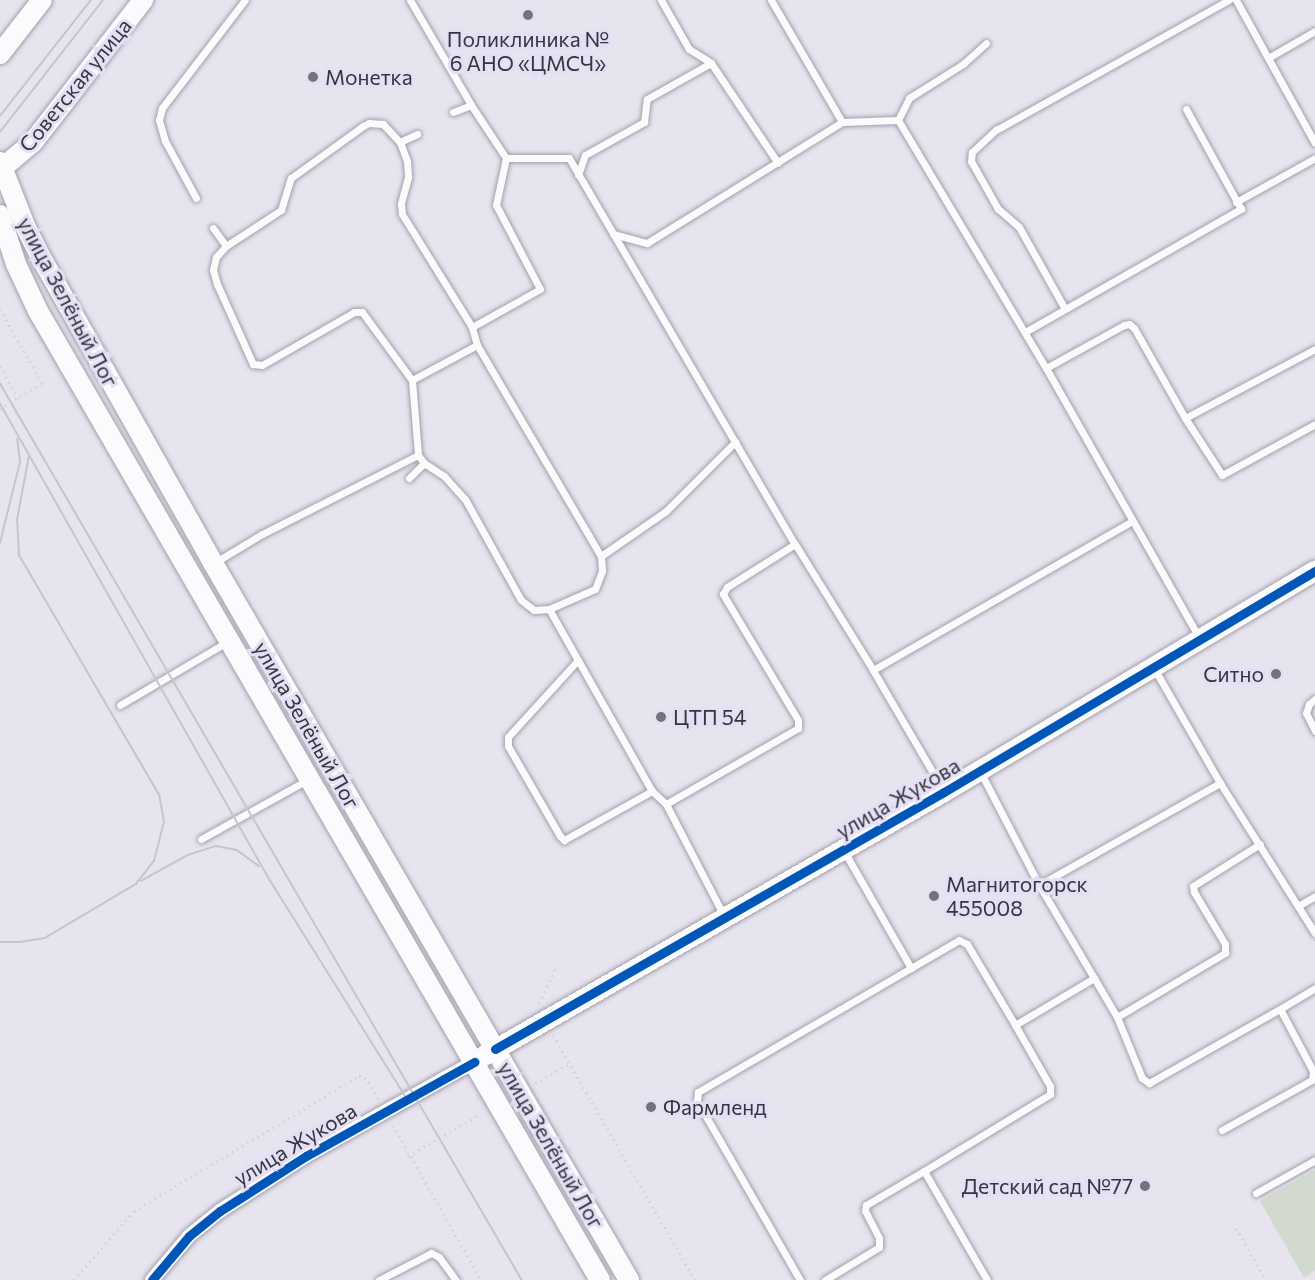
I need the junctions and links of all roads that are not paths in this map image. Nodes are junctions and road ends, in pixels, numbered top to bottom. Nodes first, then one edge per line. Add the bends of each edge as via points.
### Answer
1 (42, 0) edge
2 (143, 0) edge
3 (245, 0) edge
4 (410, 0) edge
5 (661, 0) edge
6 (771, 0) edge
7 (1229, 0) edge
8 (1236, 0) edge
9 (1315, 32) edge
10 (986, 43) dead end
11 (0, 54) edge
12 (1268, 57) junction
13 (711, 63) junction
14 (471, 105) junction
15 (1186, 109) dead end
16 (453, 112) dead end
17 (898, 120) junction
18 (842, 122) junction
19 (417, 134) dead end
20 (400, 142) junction
21 (1315, 143) edge
22 (506, 158) junction
23 (1315, 158) edge
24 (778, 163) junction
25 (1, 167) edge
26 (578, 175) junction
27 (196, 198) dead end
28 (1236, 202) junction
29 (1, 226) edge
30 (213, 228) dead end
31 (613, 234) junction
32 (226, 246) junction
33 (1065, 309) junction
34 (472, 327) junction
35 (1025, 332) junction
36 (477, 345) junction
37 (1315, 349) edge
38 (1046, 368) junction
39 (412, 380) junction
40 (1185, 418) junction
41 (1315, 424) edge
42 (735, 442) junction
43 (418, 455) junction
44 (424, 463) junction
45 (410, 478) dead end
46 (1132, 521) junction
47 (795, 544) junction
48 (601, 556) junction
49 (213, 563) junction
50 (1315, 572) edge
51 (549, 609) junction
52 (229, 640) junction
53 (1200, 640) junction
54 (578, 660) junction
55 (1154, 668) junction
56 (873, 670) junction
57 (1315, 699) edge
58 (120, 705) dead end
59 (1315, 731) edge
60 (980, 771) junction
61 (309, 778) junction
62 (1220, 783) junction
63 (652, 791) junction
64 (944, 792) junction
65 (666, 804) junction
66 (201, 839) dead end
67 (1260, 844) junction
68 (843, 851) junction
69 (1039, 885) junction
70 (1315, 896) edge
71 (1298, 906) junction
72 (725, 918) junction
73 (1315, 933) edge
74 (911, 968) junction
75 (1094, 978) junction
76 (1315, 988) edge
77 (1280, 1009) junction
78 (1117, 1017) junction
79 (1015, 1025) junction
80 (495, 1049) junction
81 (474, 1062) junction
82 (1222, 1130) dead end
83 (1315, 1160) edge
84 (924, 1171) junction
85 (1256, 1193) dead end
86 (152, 1280) edge
87 (379, 1280) edge
88 (456, 1280) edge
89 (600, 1280) edge
90 (629, 1280) edge
91 (800, 1280) edge
92 (825, 1280) edge
93 (987, 1280) edge

1 - 11 main road
2 - 25 main road, Советская улица via 33,142
3 - 27 lane via 162,108 159,120 165,141
4 - 14 lane
5 - 13 lane via 689,49
6 - 18 lane
7 - 33 lane via 996,130 972,152 971,161 999,209 1019,227
8 - 12 lane
9 - 12 lane
10 - 17 lane via 963,64 909,98
12 - 21 lane
13 - 24 lane
13 - 26 lane via 647,99 644,122 585,155
14 - 16 lane
14 - 22 lane
15 - 28 lane
17 - 18 lane
17 - 35 lane
18 - 24 lane
19 - 20 lane
20 - 32 lane via 383,124 363,126 289,180 280,211
20 - 34 lane via 408,177 400,204 402,214
22 - 26 lane via 569,158
22 - 34 lane via 496,206 540,289
23 - 28 lane
24 - 31 lane via 647,243
25 - 49 main road, улица Зелёный Лог via 43,261
26 - 31 lane
28 - 33 lane via 1241,209
29 - 52 main road, улица Зелёный Лог via 38,311
30 - 32 lane
31 - 42 lane
32 - 39 lane via 216,257 213,270 253,364 262,365 357,311 364,314
33 - 35 lane
34 - 36 lane
35 - 38 lane
36 - 39 lane
36 - 48 lane
37 - 40 lane
38 - 40 lane via 1129,324
38 - 46 lane
39 - 43 lane
40 - 41 lane via 1222,475
42 - 47 lane
42 - 48 lane via 666,511
43 - 44 lane
43 - 49 lane
44 - 45 lane
44 - 51 lane via 444,476 465,499 521,600 534,610
46 - 53 lane
46 - 56 lane
47 - 56 lane
47 - 65 lane via 723,591 799,726
48 - 51 lane via 603,571 595,589
49 - 80 main road, улица Зелёный Лог
50 - 53 main road, улица Жукова
51 - 54 lane
52 - 58 lane
52 - 61 main road, улица Зелёный Лог
53 - 55 main road, улица Жукова
54 - 63 lane
54 - 63 lane via 508,737 508,746 564,840
55 - 60 main road, улица Жукова
55 - 62 lane
56 - 64 lane
57 - 59 lane via 1306,713
60 - 64 main road, улица Жукова
60 - 69 lane
61 - 66 lane
61 - 81 main road, улица Зелёный Лог
62 - 67 lane
62 - 69 lane
63 - 65 lane
64 - 68 main road, улица Жукова
65 - 72 lane
67 - 71 lane
67 - 78 lane via 1193,886 1226,944 1225,953
68 - 72 main road, улица Жукова
68 - 74 lane
69 - 75 lane
70 - 71 lane
71 - 73 lane
72 - 80 main road, улица Жукова
74 - 79 lane via 957,941 965,942
74 - 91 lane via 696,1095
75 - 78 lane
75 - 79 lane
76 - 77 lane
77 - 78 lane via 1149,1083 1142,1078
77 - 82 lane via 1313,1077
79 - 84 lane via 1050,1086 1050,1094
80 - 81 main road, улица Жукова
80 - 90 main road, улица Зелёный Лог
81 - 86 street, улица Жукова via 306,1156 220,1210 189,1236
81 - 89 main road, улица Зелёный Лог
83 - 85 lane
84 - 92 lane via 866,1205 864,1211 879,1238 879,1246
84 - 93 lane
87 - 88 lane via 431,1253 440,1257

